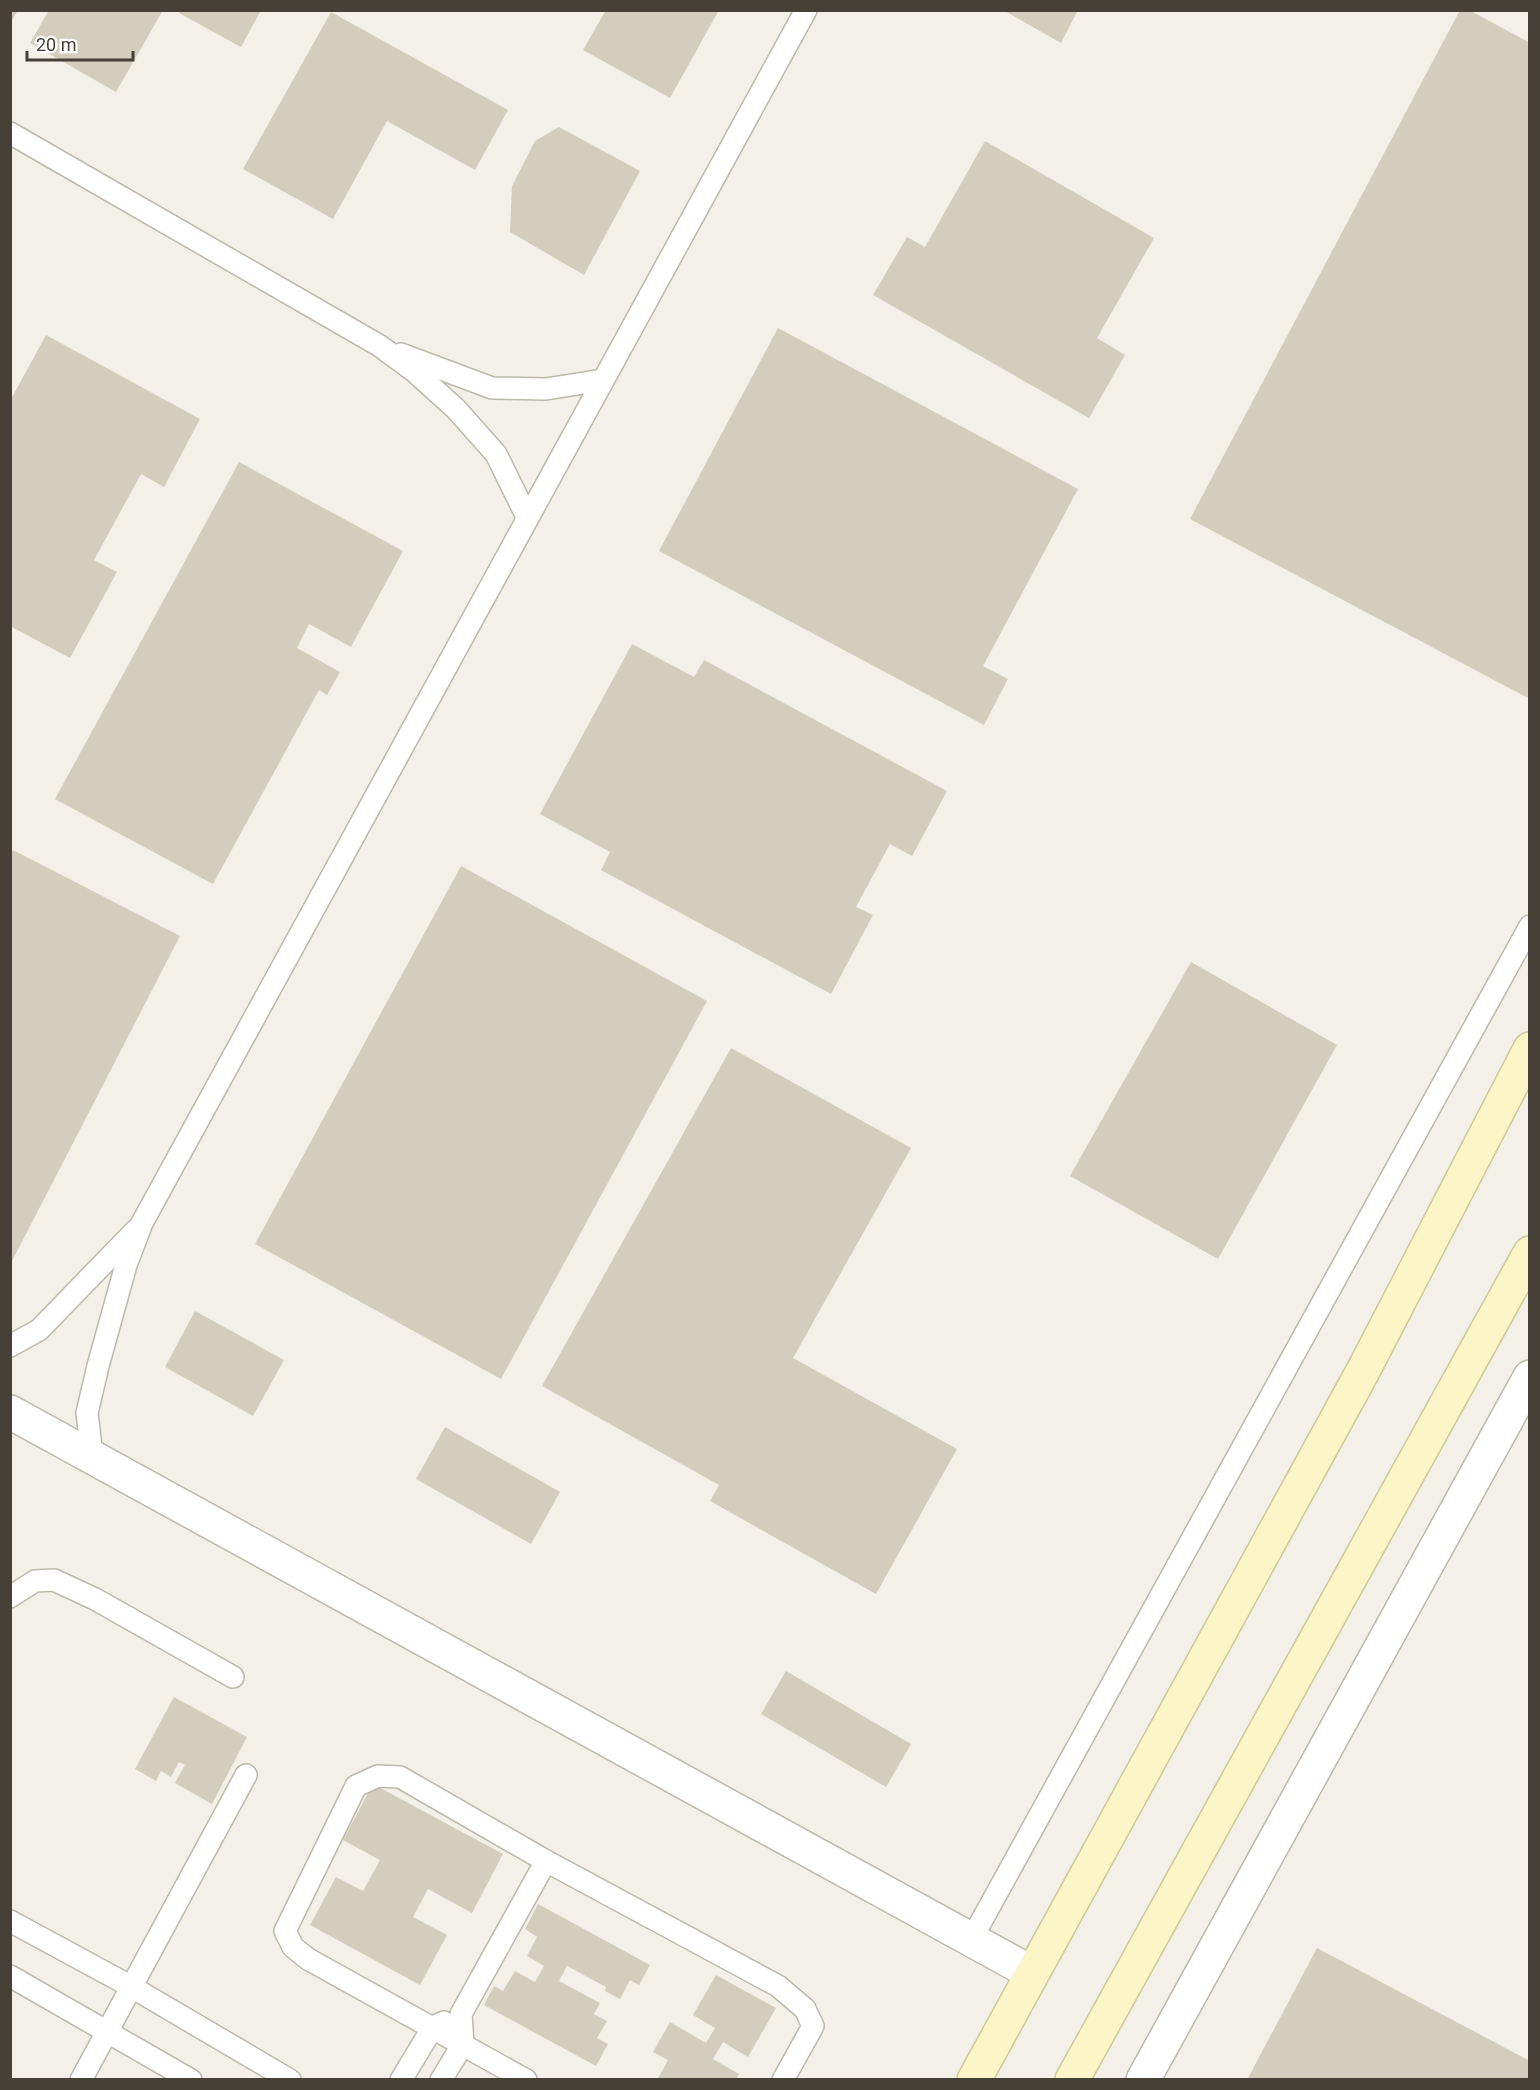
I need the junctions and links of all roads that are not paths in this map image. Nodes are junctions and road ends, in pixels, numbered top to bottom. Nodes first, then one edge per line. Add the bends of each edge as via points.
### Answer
1 (806, 10) edge
2 (10, 133) edge
3 (380, 346) junction
4 (603, 380) junction
5 (527, 518) junction
6 (1530, 926) edge
7 (1530, 1049) edge
8 (142, 1223) junction
9 (1530, 1253) edge
10 (10, 1346) edge
11 (1530, 1377) edge
12 (10, 1412) edge
13 (92, 1456) junction
14 (10, 1597) edge
15 (233, 1677) dead end
16 (246, 1775) dead end
17 (546, 1862) junction
18 (10, 1921) edge
19 (971, 1940) junction
20 (1032, 1973) junction
21 (10, 1976) edge
22 (130, 1986) junction
23 (461, 2014) junction
24 (433, 2027) junction
25 (107, 2032) junction
26 (463, 2044) junction
27 (81, 2079) edge
28 (191, 2079) edge
29 (290, 2079) edge
30 (401, 2079) edge
31 (441, 2079) edge
32 (526, 2079) edge
33 (783, 2079) edge
34 (974, 2079) edge
35 (1072, 2079) edge
36 (1143, 2079) edge

1 - 4 lane
2 - 3 lane
3 - 4 lane via 492,388 546,388
3 - 5 lane via 456,409 496,454
4 - 5 lane
5 - 8 lane
6 - 19 lane
7 - 20 main road via 1363,1371
8 - 10 lane via 39,1330
8 - 13 lane via 126,1265 87,1413
9 - 35 main road
11 - 36 street
12 - 13 street
13 - 19 street
14 - 15 lane via 34,1581 54,1580
16 - 22 lane
17 - 23 lane
17 - 24 lane via 400,1777 378,1776 356,1786 285,1931 293,1947 308,1959
17 - 33 lane via 778,1986 805,2009 813,2026
18 - 22 lane
19 - 20 street
20 - 34 main road
21 - 25 lane
22 - 25 lane
22 - 29 lane
23 - 24 lane
23 - 26 lane
24 - 26 lane
24 - 30 lane
25 - 27 lane
25 - 28 lane
26 - 31 lane
26 - 32 lane

